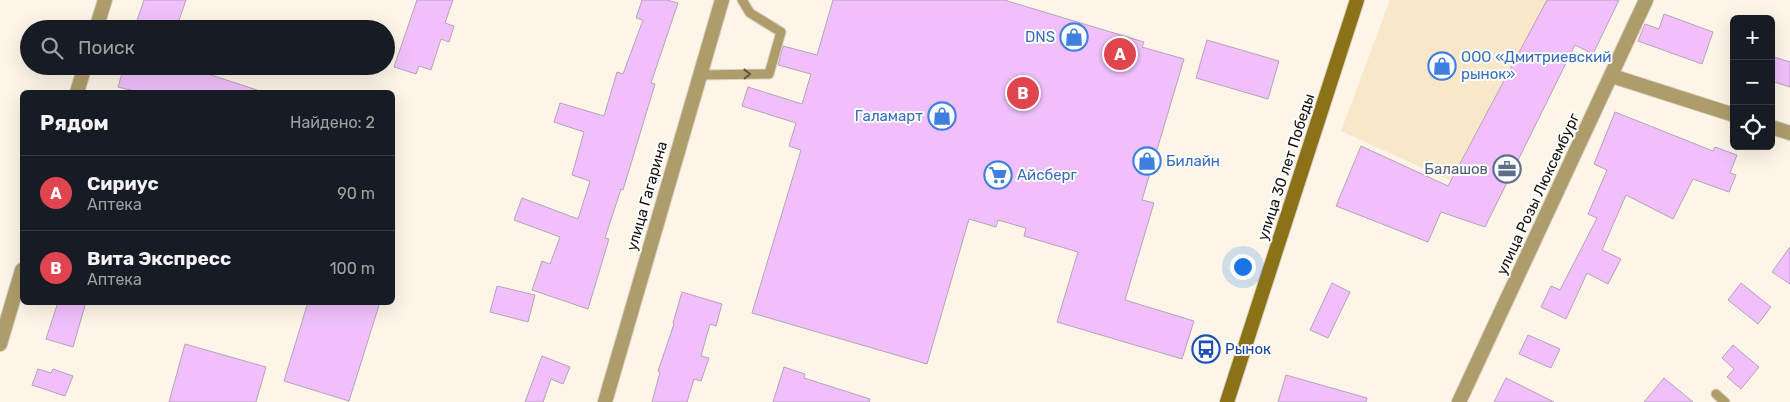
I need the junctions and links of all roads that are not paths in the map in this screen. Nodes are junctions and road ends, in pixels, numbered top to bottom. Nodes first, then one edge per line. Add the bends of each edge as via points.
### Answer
1 (105, 0) edge
2 (722, 0) edge
3 (742, 0) edge
4 (1357, 0) edge
5 (1646, 0) edge
6 (99, 20) edge
7 (82, 75) edge
8 (698, 75) junction
9 (1612, 76) junction
10 (78, 90) edge
11 (1730, 114) edge
12 (1775, 128) edge
13 (1790, 133) edge
14 (20, 277) edge
15 (0, 344) edge
16 (1716, 394) dead end
17 (605, 402) edge
18 (1227, 402) edge
19 (1459, 402) edge
20 (1725, 402) edge

1 - 6 street
2 - 8 street, улица Гагарина
8 -> 3 lane via 769,74 781,32 750,13
4 - 18 main road, улица 30 лет Победы
5 - 9 street, улица Розы Люксембург
7 - 10 street
8 - 17 street, улица Гагарина
9 - 11 street
9 - 19 street, улица Розы Люксембург
12 - 13 street
14 - 15 street
16 - 20 lane

